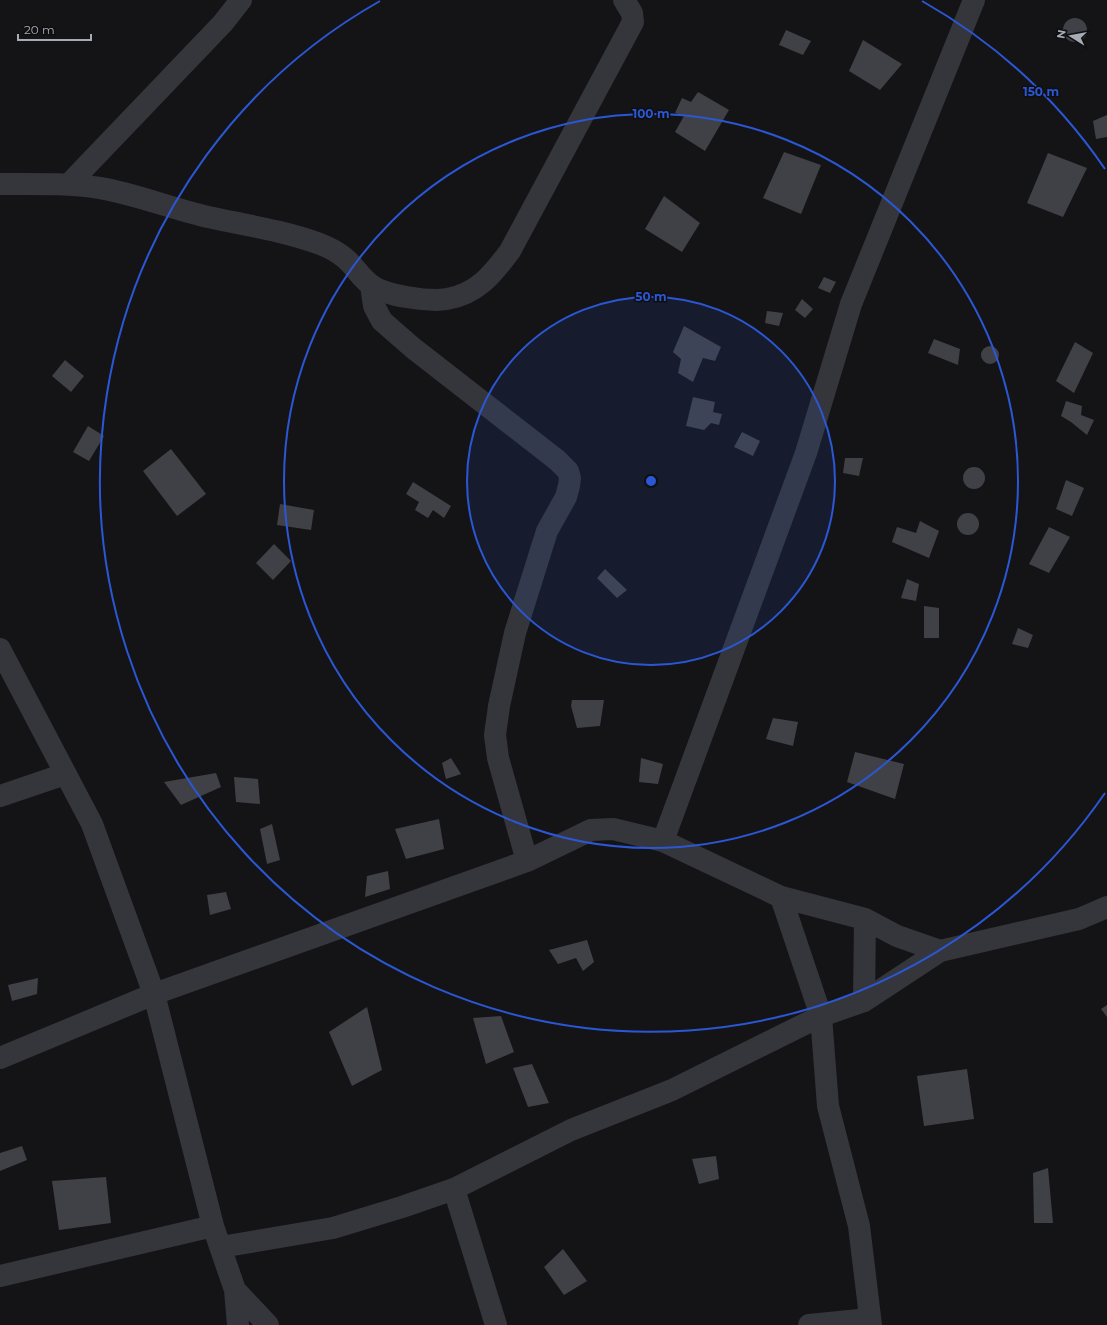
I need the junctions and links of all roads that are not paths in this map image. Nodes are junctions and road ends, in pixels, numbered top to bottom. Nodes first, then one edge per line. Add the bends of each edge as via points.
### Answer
1 (241, 0) edge
2 (624, 0) edge
3 (974, 0) edge
4 (0, 184) edge
5 (69, 184) junction
6 (371, 285) junction
7 (0, 649) edge
8 (65, 774) junction
9 (0, 796) edge
10 (663, 841) junction
11 (527, 861) junction
12 (781, 897) junction
13 (1107, 907) edge
14 (865, 919) junction
15 (940, 951) junction
16 (154, 994) junction
17 (864, 1001) junction
18 (821, 1016) junction
19 (0, 1058) edge
20 (454, 1189) junction
21 (213, 1226) junction
22 (221, 1246) junction
23 (0, 1276) edge
24 (235, 1290) junction
25 (870, 1322) edge
26 (238, 1325) edge
27 (268, 1325) edge
28 (496, 1325) edge
29 (809, 1325) edge

1 - 5 street via 223,23
2 - 6 street via 632,12 633,22 510,251 485,283 447,299 388,294
3 - 10 street via 851,304 806,453
4 - 5 street
5 - 6 street via 101,188 184,212 319,244 346,259
6 - 11 street via 374,306 382,321 557,460 568,471 570,478 566,497 547,531 515,633 495,735 498,758
7 - 8 street
8 - 9 street
8 - 16 street via 92,824
10 - 11 street via 613,829 591,830
10 - 12 street
11 - 16 street
12 - 14 street
12 - 18 street
13 - 15 street via 1079,919
14 - 15 street via 897,936
14 - 17 street
15 - 17 street
16 - 19 street
16 - 21 street
17 - 18 street
18 - 20 street via 672,1090 571,1130
18 - 25 street via 828,1106 859,1226
20 - 22 street via 333,1228
20 - 28 street
21 - 22 street
21 - 23 street
22 - 24 street
24 - 26 street
24 - 27 street
25 - 29 street

